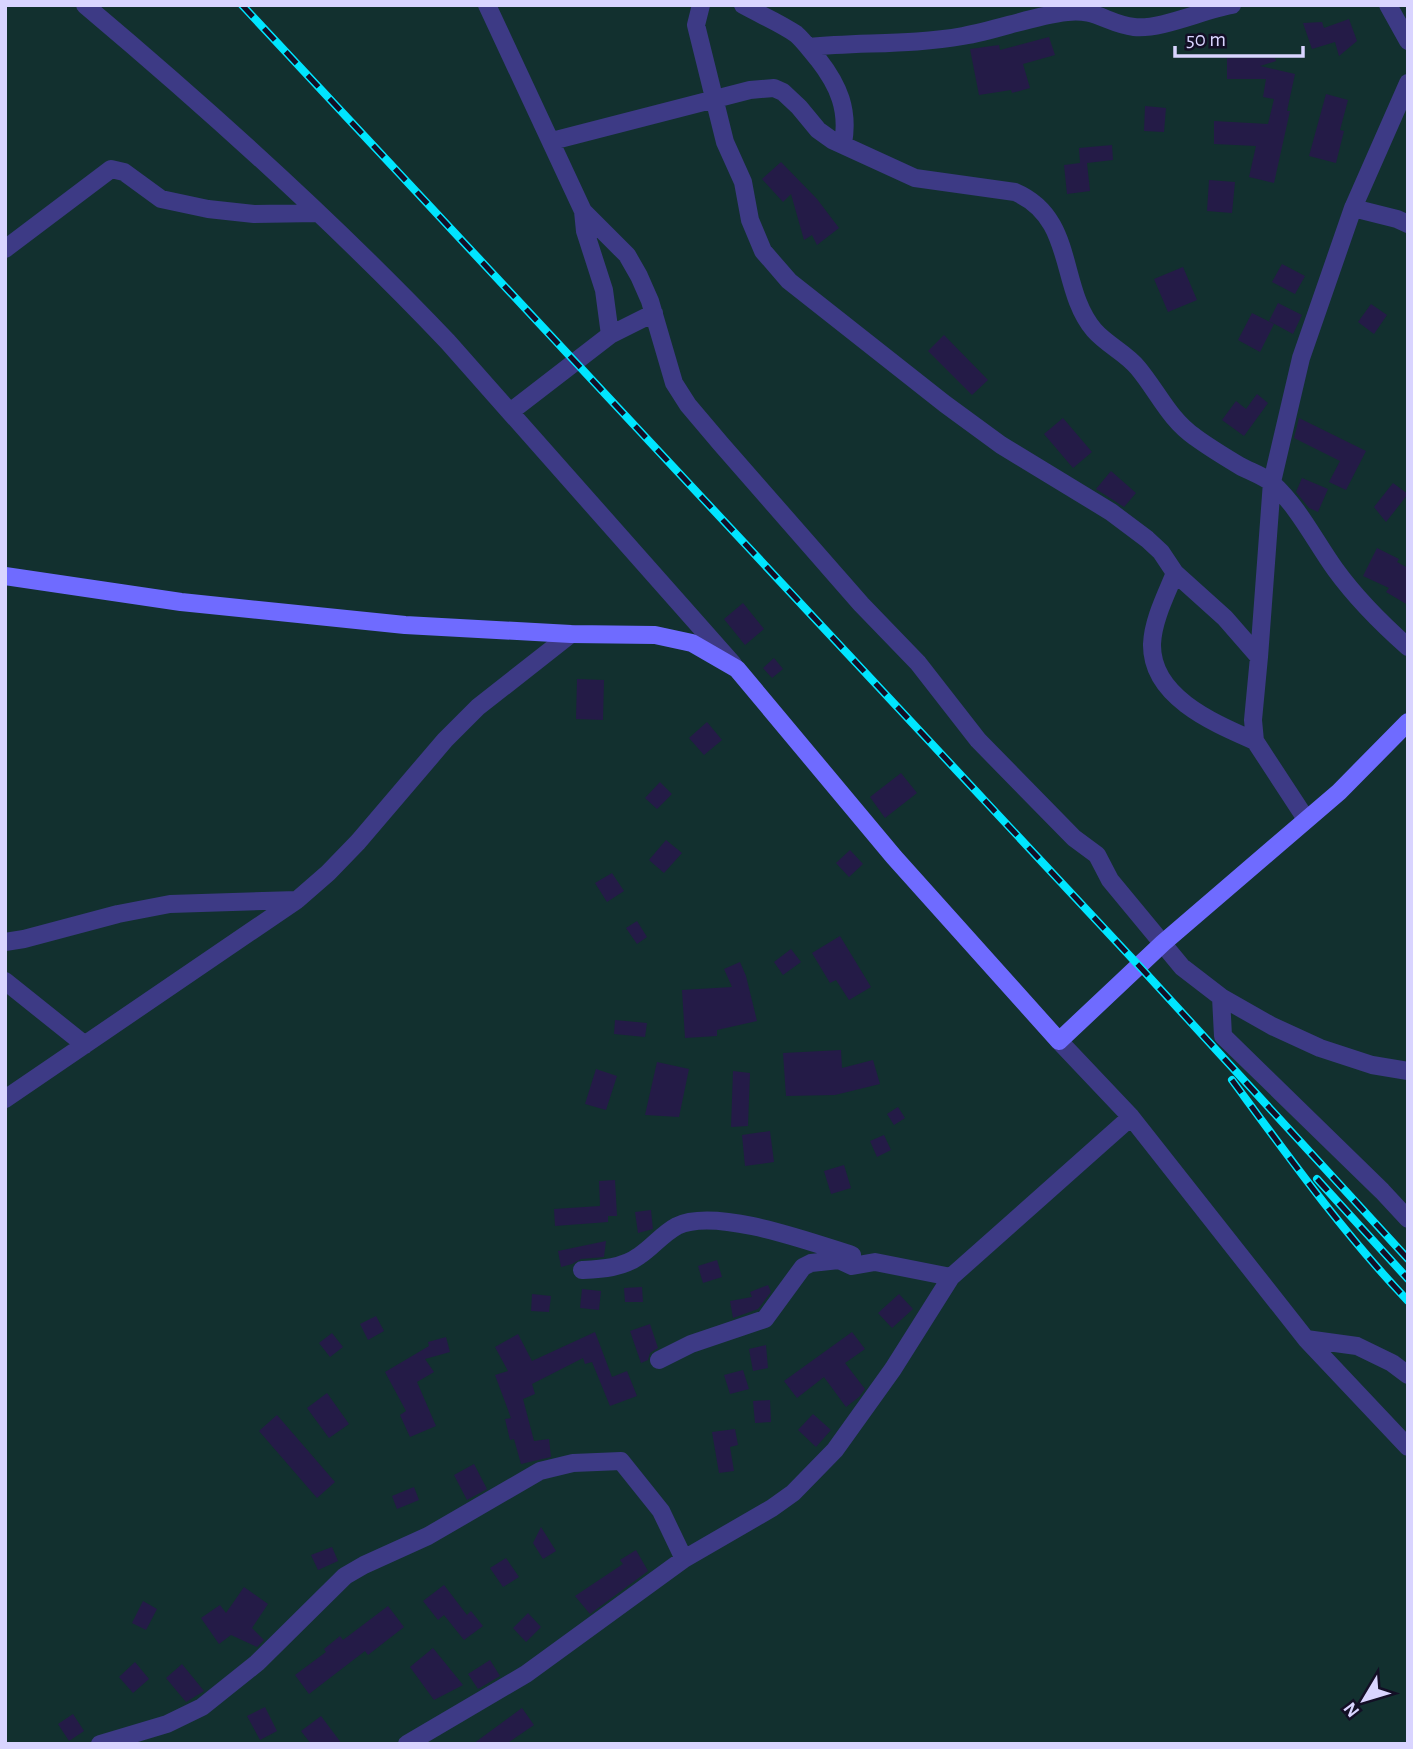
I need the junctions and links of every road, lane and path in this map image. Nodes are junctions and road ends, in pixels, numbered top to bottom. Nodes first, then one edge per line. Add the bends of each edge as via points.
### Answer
1 (85, 5) edge
2 (487, 5) edge
3 (701, 5) edge
4 (743, 5) edge
5 (1233, 5) edge
6 (1388, 5) edge
7 (1066, 8) edge
8 (1408, 41) edge
9 (809, 47) junction
10 (1408, 83) edge
11 (714, 99) junction
12 (552, 141) junction
13 (843, 144) junction
14 (1353, 208) junction
15 (583, 211) junction
16 (318, 213) junction
17 (1408, 224) edge
18 (5, 249) edge
19 (654, 313) junction
20 (610, 335) junction
21 (510, 412) junction
22 (1272, 482) junction
23 (1175, 573) junction
24 (5, 576) edge
25 (572, 634) junction
26 (1408, 647) edge
27 (1258, 657) junction
28 (737, 669) junction
29 (1408, 722) edge
30 (1255, 741) junction
31 (1306, 819) junction
32 (297, 900) junction
33 (5, 942) edge
34 (1163, 943) junction
35 (5, 981) edge
36 (1221, 997) junction
37 (1059, 1041) junction
38 (85, 1045) junction
39 (1408, 1071) edge
40 (5, 1099) edge
41 (1132, 1117) junction
42 (1408, 1219) edge
43 (875, 1262) junction
44 (582, 1270) dead end
45 (951, 1277) junction
46 (1306, 1339) junction
47 (659, 1360) dead end
48 (1408, 1375) edge
49 (1408, 1447) edge
50 (684, 1559) junction
51 (100, 1744) edge
52 (407, 1744) edge

1 - 16 street
2 - 12 street
3 - 11 street via 696,24
4 - 9 street via 797,35
5 - 7 street via 1145,27
6 - 8 street
7 - 9 street via 1007,27 927,41
9 - 13 street via 839,94 847,125
10 - 14 street
11 - 12 street
11 - 13 street via 774,88 799,107 818,130
11 - 23 street via 725,142 743,182 750,220 763,251 777,268 990,437 1128,523 1161,552
12 - 15 street
13 - 22 street via 915,178 1016,192 1036,202 1052,223 1081,309 1093,328 1139,368 1163,406 1193,436
14 - 17 street
14 - 22 street via 1301,358
15 - 19 street via 626,255
15 - 20 street via 604,290
16 - 18 street via 254,214 161,199 124,172 111,169
16 - 21 street via 402,294
19 - 20 street
19 - 34 street via 674,383 688,405 918,663 978,740 1074,838 1097,855 1110,880
20 - 21 street
21 - 28 street
22 - 26 street via 1336,571
22 - 27 street
23 - 27 street
23 - 30 street via 1152,642 1155,668 1170,689 1212,722
24 - 25 street via 265,611 405,625
25 - 28 street via 677,638
25 - 32 street via 470,715 351,850
27 - 30 street
28 - 37 street via 894,857
29 - 31 street
30 - 31 street
31 - 34 street
32 - 33 street via 170,904
32 - 38 street
34 - 36 street via 1182,967
34 - 37 street
35 - 38 street
36 - 39 street via 1320,1048
36 - 42 street via 1223,1036
37 - 41 street
38 - 40 street
41 - 45 street
41 - 46 street
43 - 44 street via 768,1231 704,1220 678,1226 623,1264
43 - 45 street
43 - 47 street via 852,1266 839,1260 811,1263 803,1267 765,1319
45 - 50 street via 893,1369 816,1471 772,1508
46 - 48 street via 1357,1346
46 - 49 street
50 - 51 street via 661,1511 621,1461 573,1463 540,1471 440,1529 345,1576 257,1663 202,1707 167,1724
50 - 52 street via 526,1675

